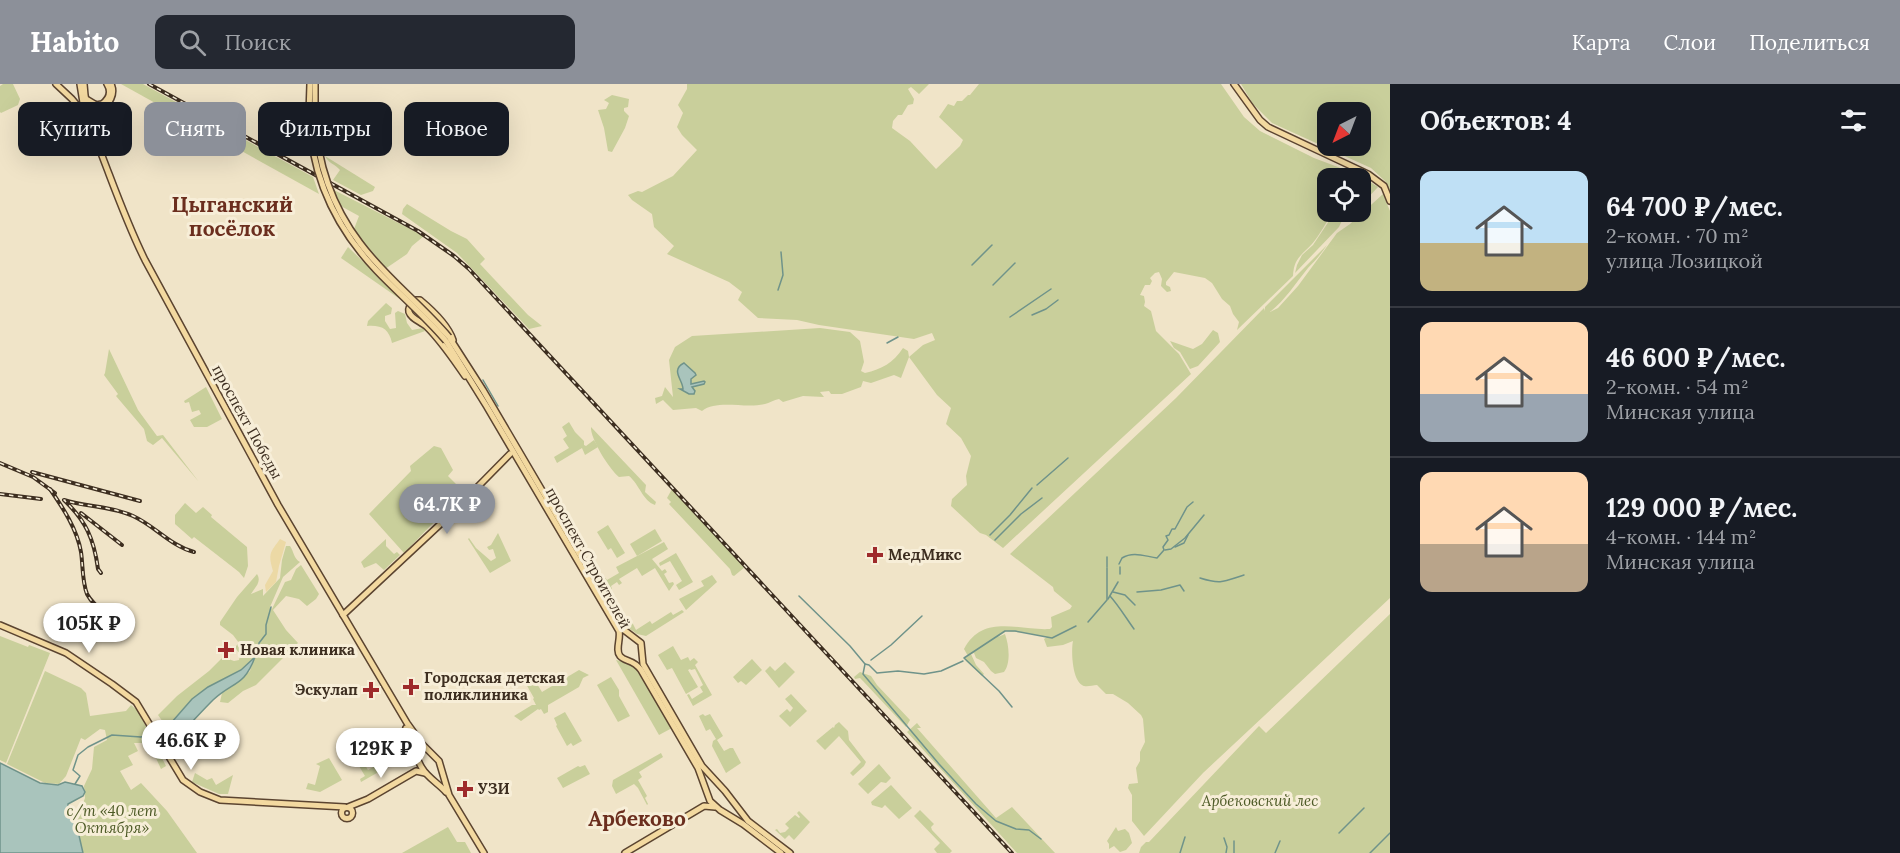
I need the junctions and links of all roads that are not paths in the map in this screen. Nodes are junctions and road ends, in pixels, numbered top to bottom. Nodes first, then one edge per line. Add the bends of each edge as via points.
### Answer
1 (56, 84) edge
2 (82, 84) edge
3 (109, 84) edge
4 (310, 84) edge
5 (315, 84) edge
6 (1234, 84) edge
7 (85, 97) junction
8 (75, 102) edge
9 (81, 102) edge
10 (86, 102) edge
11 (108, 102) edge
12 (311, 102) edge
13 (313, 102) edge
14 (99, 156) edge
15 (102, 156) edge
16 (319, 156) edge
17 (1390, 201) edge
18 (447, 339) junction
19 (455, 346) junction
20 (473, 385) junction
21 (515, 452) junction
22 (568, 540) junction
23 (304, 552) junction
24 (311, 565) junction
25 (343, 615) junction
26 (0, 625) edge
27 (671, 718) junction
28 (431, 752) junction
29 (417, 758) junction
30 (441, 770) junction
31 (416, 771) junction
32 (425, 773) junction
33 (431, 777) junction
34 (715, 781) junction
35 (704, 785) junction
36 (450, 795) junction
37 (708, 797) junction
38 (704, 806) junction
39 (735, 806) junction
40 (716, 807) junction
41 (726, 814) junction
42 (484, 853) edge
43 (625, 853) edge
44 (781, 853) edge
45 (790, 853) edge

1 - 8 main road
2 - 7 main road, проспект Победы
2 - 9 main road, проспект Победы
3 - 7 main road via 109,97 102,104 92,104
3 - 11 main road via 113,88
4 - 12 main road
5 - 13 main road
6 - 17 main road via 1268,127 1368,174 1384,186
7 - 10 main road, проспект Победы
14 - 23 main road, проспект Победы via 133,243
15 - 23 main road, проспект Победы via 139,248
16 - 18 main road, bridge via 345,221 368,253
18 - 19 main road, проспект Строителей
18 - 20 main road
19 - 20 main road via 440,320 420,300 414,300 409,305 412,316 434,334
19 - 21 main road, проспект Строителей via 480,384
20 - 21 main road
21 - 22 main road, проспект Строителей
21 - 25 main road
22 - 27 main road, проспект Строителей via 624,630 641,643 643,664
22 - 27 main road, проспект Строителей via 619,632 620,655 638,665
23 - 24 main road, проспект Победы
24 - 25 main road, проспект Победы
24 - 29 main road, проспект Победы via 405,725
25 - 28 main road, проспект Победы via 414,733
26 - 31 main road via 78,660 136,702 183,780 210,797 348,809
27 - 34 main road, проспект Строителей
27 - 35 main road, проспект Строителей
28 - 29 main road via 423,750
28 - 30 main road
29 - 31 main road
29 - 32 main road
30 - 33 main road
30 - 36 main road
31 - 32 main road
32 - 33 main road
33 - 36 main road
34 - 35 main road via 708,780
34 - 39 main road, проспект Строителей
35 - 37 main road, проспект Строителей
36 - 42 main road
37 - 38 main road
37 - 40 main road, проспект Строителей
38 - 40 main road
38 - 43 main road
39 - 41 main road via 733,814
39 - 45 main road, проспект Строителей
40 - 41 main road, проспект Строителей
41 - 44 main road, проспект Строителей

